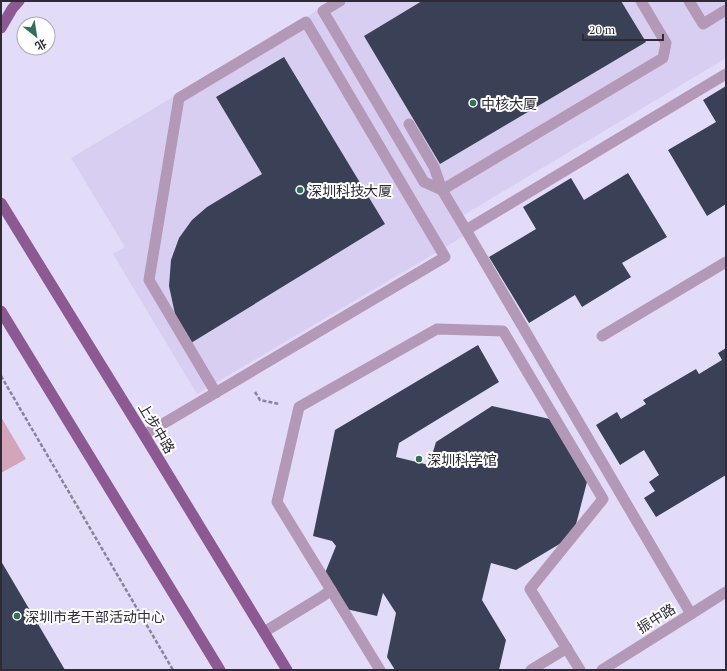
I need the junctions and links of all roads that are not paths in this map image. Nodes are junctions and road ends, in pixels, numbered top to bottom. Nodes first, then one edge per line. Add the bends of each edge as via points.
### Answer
1 (19, 1) edge
2 (340, 1) edge
3 (641, 1) edge
4 (689, 1) edge
5 (726, 10) edge
6 (1, 28) edge
7 (726, 74) edge
8 (408, 124) dead end
9 (442, 190) junction
10 (1, 203) edge
11 (466, 230) junction
12 (726, 262) edge
13 (1, 311) edge
14 (602, 336) dead end
15 (216, 393) junction
16 (144, 435) junction
17 (331, 590) junction
18 (726, 592) edge
19 (691, 614) junction
20 (264, 632) junction
21 (566, 648) junction
22 (220, 670) edge
23 (287, 670) edge
24 (380, 670) edge
25 (531, 670) edge
26 (580, 670) edge
27 (602, 670) edge

1 - 6 main road
2 - 9 street via 323,11 424,182
3 - 9 street via 666,43 663,58
4 - 5 street via 703,24
7 - 11 street
8 - 9 street via 434,167
9 - 11 street
10 - 16 main road, 上步中路
11 - 19 street
12 - 14 street
13 - 22 main road
15 - 15 street via 150,280 179,98 306,22 446,257
15 - 16 street
16 - 20 main road, 上步中路
17 - 20 street
17 - 21 street via 277,502 299,407 437,329 503,331 603,499 530,588
17 - 24 street
18 - 19 street, 振中路
19 - 27 street, 振中路
20 - 23 main road, 上步中路
21 - 25 street
21 - 26 street

